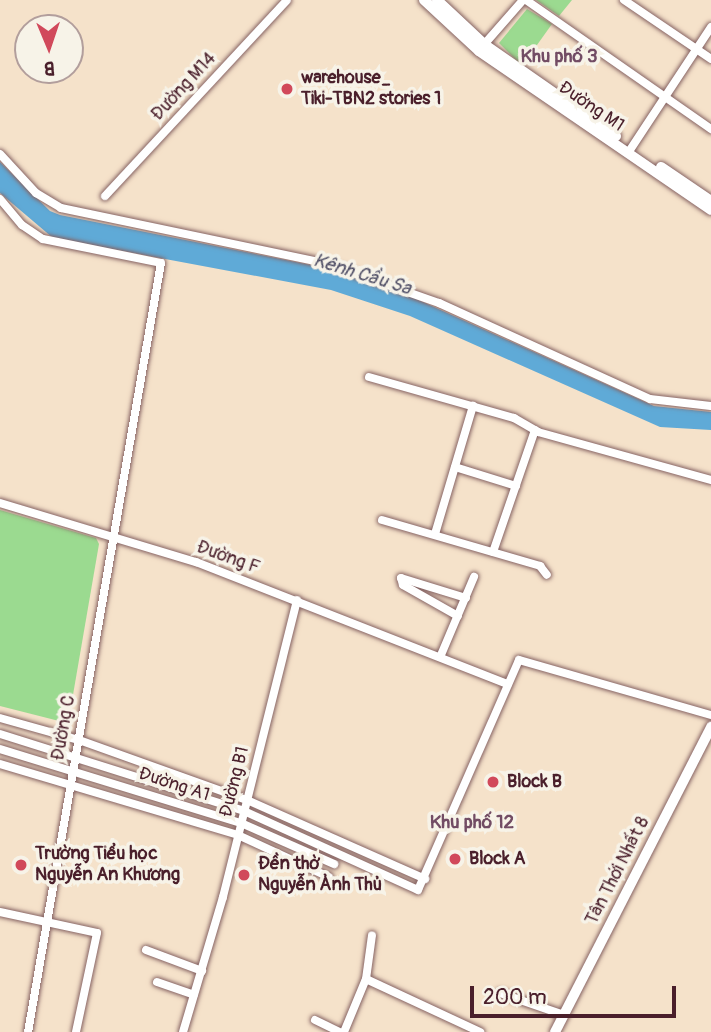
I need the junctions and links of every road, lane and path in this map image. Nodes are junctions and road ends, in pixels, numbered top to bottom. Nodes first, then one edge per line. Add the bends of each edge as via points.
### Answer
1 (287, 0) edge
2 (424, 0) edge
3 (438, 0) edge
4 (524, 0) edge
5 (624, 0) edge
6 (711, 27) edge
7 (482, 48) junction
8 (696, 48) junction
9 (711, 58) edge
10 (664, 97) junction
11 (711, 129) edge
12 (630, 150) junction
13 (0, 154) edge
14 (105, 196) dead end
15 (0, 199) edge
16 (711, 201) edge
17 (711, 210) edge
18 (369, 376) dead end
19 (473, 406) junction
20 (711, 406) edge
21 (535, 430) junction
22 (455, 467) junction
23 (711, 480) edge
24 (516, 486) junction
25 (0, 503) edge
26 (382, 520) dead end
27 (435, 534) junction
28 (113, 537) junction
29 (493, 552) junction
30 (547, 575) dead end
31 (474, 577) dead end
32 (466, 598) junction
33 (297, 600) junction
34 (457, 616) junction
35 (442, 655) junction
36 (509, 684) junction
37 (711, 715) edge
38 (0, 718) edge
39 (711, 727) edge
40 (0, 734) edge
41 (79, 740) junction
42 (0, 749) edge
43 (76, 754) junction
44 (0, 764) edge
45 (73, 769) junction
46 (70, 782) junction
47 (247, 800) junction
48 (244, 811) junction
49 (241, 823) junction
50 (238, 835) junction
51 (334, 864) dead end
52 (329, 877) dead end
53 (425, 879) junction
54 (0, 912) edge
55 (46, 924) junction
56 (372, 935) dead end
57 (146, 950) dead end
58 (202, 971) junction
59 (366, 979) junction
60 (158, 982) dead end
61 (500, 993) dead end
62 (194, 995) junction
63 (564, 1015) junction
64 (315, 1020) dead end
65 (475, 1031) edge
66 (28, 1032) edge
67 (76, 1032) edge
68 (183, 1032) edge
69 (342, 1032) edge
70 (555, 1032) edge

1 - 14 street, Đường M14
2 - 7 street, Đường M1
3 - 7 street, Đường M1
4 - 7 street
4 - 10 street
5 - 8 street
6 - 8 street
7 - 12 street, Đường M1
8 - 9 street
8 - 10 street
10 - 11 street
10 - 12 street
12 - 16 street, Đường M1
12 - 17 street, Đường M1
13 - 20 street via 36,193 61,208 328,264 439,303 650,398
15 - 28 street, Đường C via 22,226 43,239 161,263
18 - 19 street
19 - 21 street
19 - 22 street
21 - 23 street
21 - 24 street
22 - 24 street
22 - 27 street
24 - 29 street
25 - 28 street, Đường F
26 - 27 street
27 - 29 street
28 - 33 street, Đường F
28 - 41 street, Đường C
29 - 30 street via 540,566
31 - 32 street
32 - 34 street
32 - 34 street via 401,578 403,585
33 - 35 street, Đường F
33 - 47 street, Đường B1
34 - 35 street
35 - 36 street, Đường F
36 - 37 street via 519,660
36 - 53 street
38 - 41 street, Đường A1
39 - 63 street, Tân Thới Nhất 8
40 - 43 street, Đường A1
41 - 43 street, Đường C
41 - 47 street, Đường A1
42 - 45 street, Đường A1
43 - 45 street, Đường C
43 - 48 street, Đường A1
44 - 46 street, Đường A1
45 - 46 street, Đường C
45 - 49 street, Đường A1
46 - 50 street, Đường A1
46 - 55 street, Đường C
47 - 48 street, Đường B1
47 - 53 street, Đường A1
48 - 49 street, Đường B1
48 - 53 street, Đường A1 via 418,890
49 - 50 street, Đường B1
49 - 51 street, Đường A1
50 - 52 street, Đường A1
50 - 58 street, Đường B1
54 - 55 street
55 - 66 street, Đường C
55 - 67 street via 97,933
56 - 59 street
57 - 58 street
58 - 62 street, Đường B1
59 - 65 street
59 - 69 street
60 - 62 street
61 - 63 street
62 - 68 street, Đường B1
63 - 70 street, Tân Thới Nhất 8
64 - 69 street

